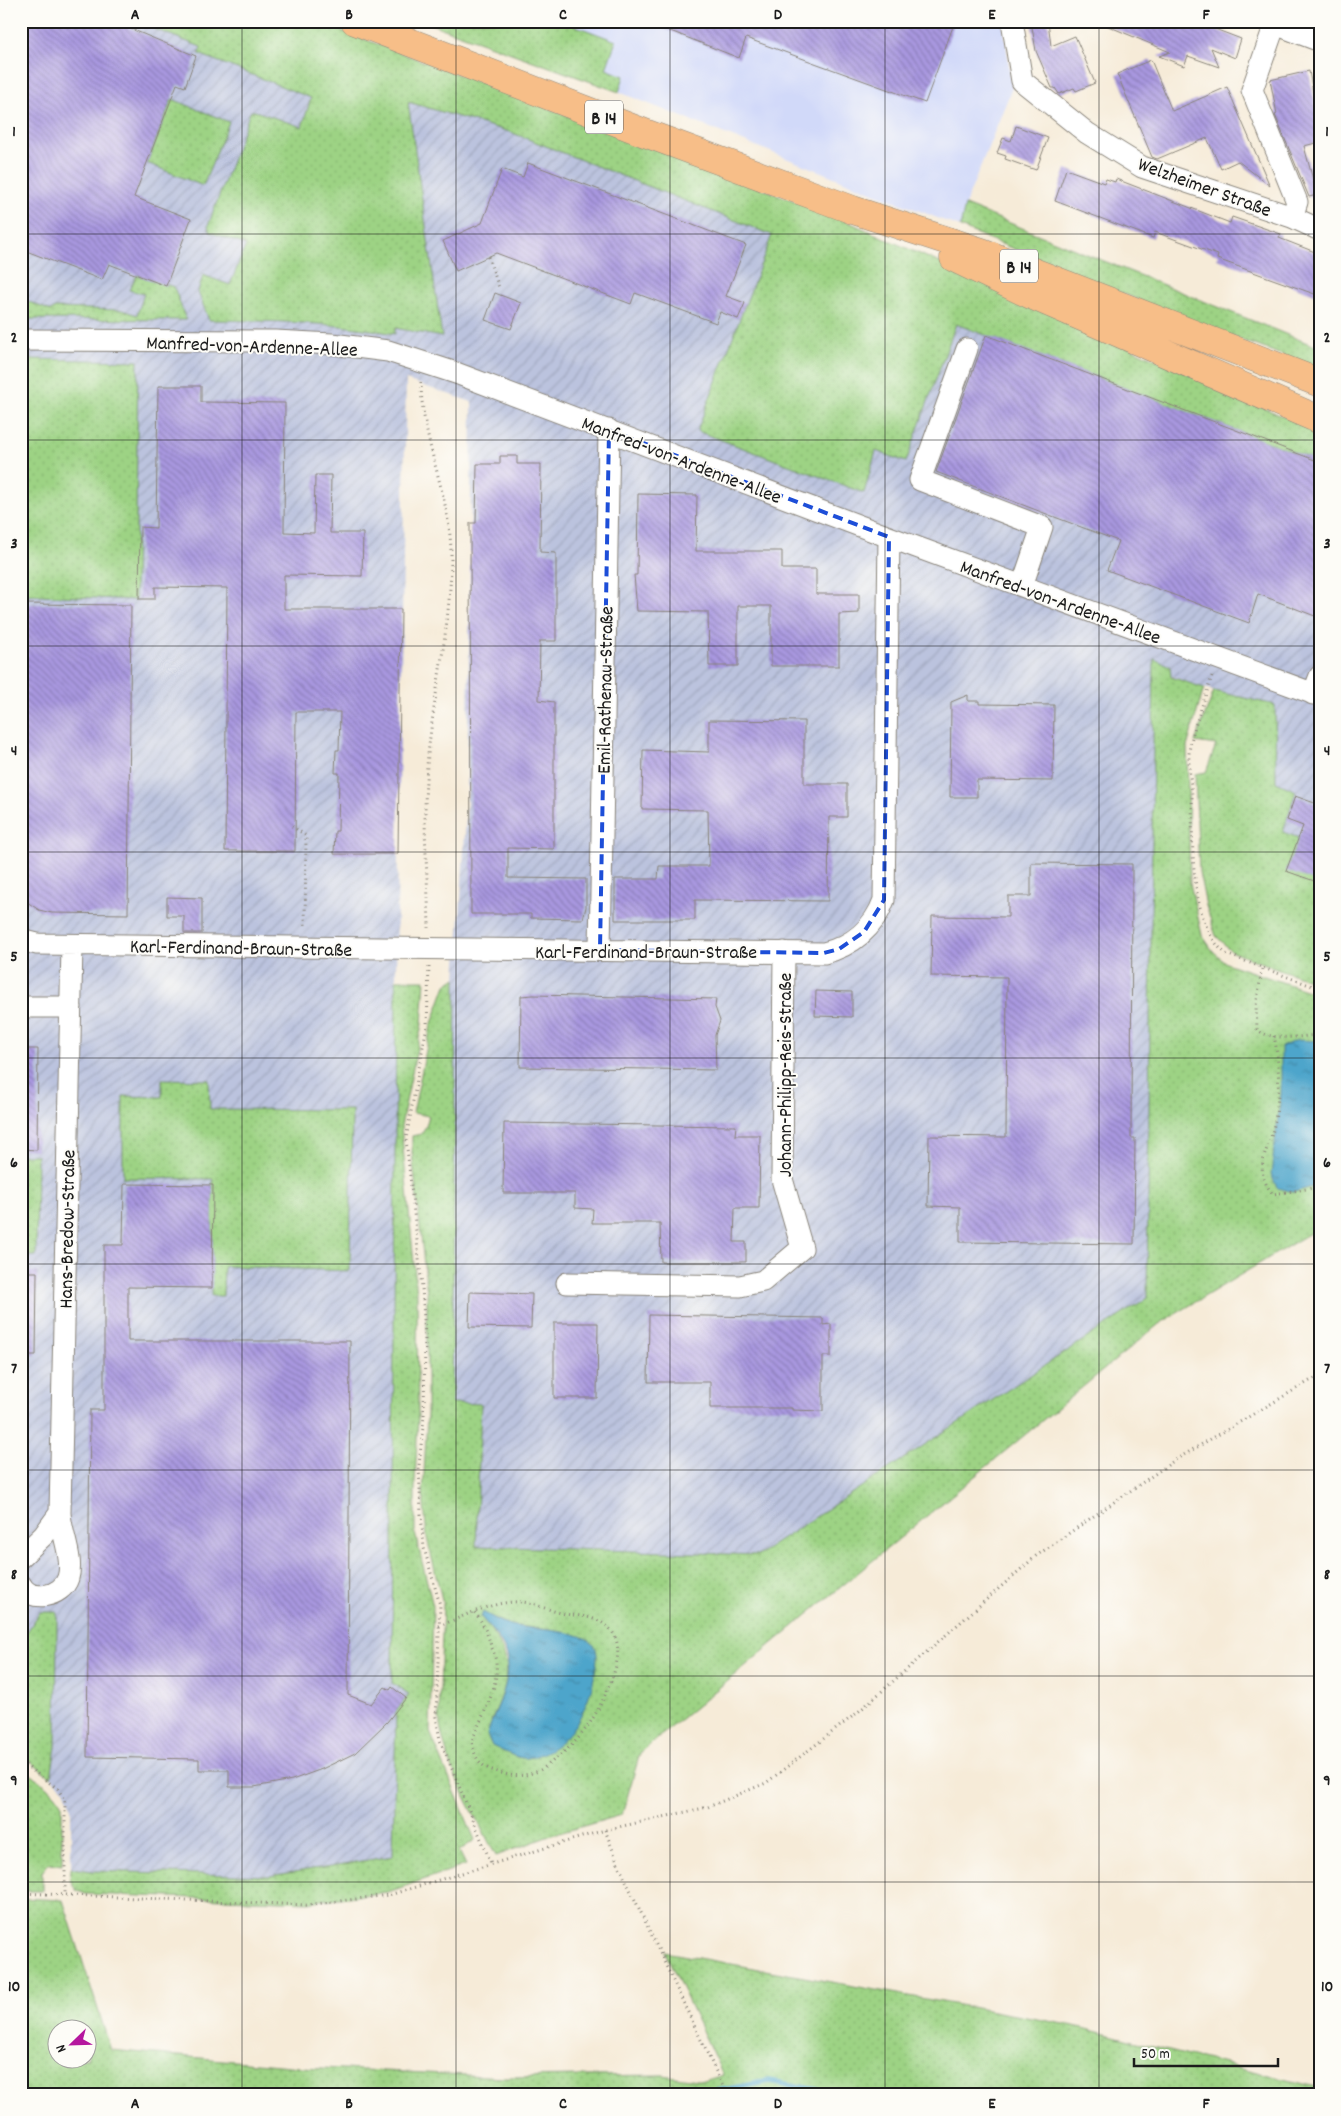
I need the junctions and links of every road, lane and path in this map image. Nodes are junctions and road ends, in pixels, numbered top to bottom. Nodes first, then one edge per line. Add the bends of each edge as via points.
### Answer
1 (355, 21) edge
2 (1012, 21) edge
3 (1271, 23) edge
4 (1320, 42) edge
5 (853, 210) junction
6 (1292, 217) junction
7 (1320, 230) edge
8 (488, 257) dead end
9 (500, 290) dead end
10 (21, 340) edge
11 (967, 349) dead end
12 (421, 361) junction
13 (1320, 383) edge
14 (1320, 420) edge
15 (609, 430) junction
16 (889, 537) junction
17 (1022, 586) junction
18 (1217, 659) junction
19 (1318, 689) edge
20 (292, 826) dead end
21 (21, 940) edge
22 (72, 945) junction
23 (305, 947) junction
24 (430, 949) junction
25 (600, 950) junction
26 (784, 952) junction
27 (1262, 968) junction
28 (1320, 989) edge
29 (21, 1007) edge
30 (71, 1007) junction
31 (1320, 1035) edge
32 (1274, 1036) junction
33 (1320, 1187) edge
34 (567, 1283) dead end
35 (1320, 1375) edge
36 (60, 1513) junction
37 (21, 1556) edge
38 (21, 1584) edge
39 (474, 1612) junction
40 (439, 1626) junction
41 (21, 1762) edge
42 (605, 1830) junction
43 (491, 1863) junction
44 (21, 1893) edge
45 (66, 1895) junction
46 (727, 2095) edge

1 - 5 main road, B 14
2 - 6 street, Welzheimer Straße via 1022,81 1087,133 1142,167
3 - 4 street
3 - 6 street via 1252,90 1297,202
5 - 13 main road, B 14 via 982,252
5 - 14 main road, B 14 via 1040,299
6 - 7 street, Welzheimer Straße
8 - 9 path
10 - 12 street, Manfred-von-Ardenne-Allee via 275,341 388,351
11 - 17 street via 920,480 1042,527
12 - 15 street, Manfred-von-Ardenne-Allee
12 - 24 path via 424,422 445,505 451,550 450,598 426,782
15 - 16 street, Manfred-von-Ardenne-Allee
15 - 25 street, Emil-Rathenau-Straße
16 - 17 street, Manfred-von-Ardenne-Allee
16 - 26 street, Karl-Ferdinand-Braun-Straße via 884,900 864,932 839,949 824,953
17 - 18 street, Manfred-von-Ardenne-Allee
18 - 19 street, Manfred-von-Ardenne-Allee
18 - 27 path via 1190,747 1194,874 1201,909 1217,946 1226,954
20 - 23 path via 306,836
21 - 22 street, Karl-Ferdinand-Braun-Straße
22 - 23 street, Karl-Ferdinand-Braun-Straße
22 - 30 street, Hans-Bredow-Straße
23 - 24 street, Karl-Ferdinand-Braun-Straße
24 - 25 street, Karl-Ferdinand-Braun-Straße
24 - 40 path via 427,1025 406,1139 425,1337 420,1514 424,1548 440,1606
25 - 26 street, Karl-Ferdinand-Braun-Straße
26 - 34 street, Johann-Philipp-Reis-Straße via 782,1179 802,1248 763,1281 740,1286
27 - 28 path
27 - 32 path via 1256,1006 1257,1029
29 - 30 street
30 - 36 street, Hans-Bredow-Straße
31 - 32 path
32 - 33 path via 1277,1084 1274,1126 1263,1154 1265,1185 1273,1194
35 - 42 path via 1175,1460 1036,1556 857,1713 766,1783 708,1807
36 - 37 street via 44,1535
36 - 38 street, Hans-Bredow-Straße via 70,1567 65,1585 51,1595 42,1596 24,1589
39 - 39 path via 490,1606 523,1602 558,1614 599,1622 612,1630 616,1638 616,1670 597,1713 572,1747 534,1773 515,1777 495,1771 488,1768 472,1750 472,1741 496,1680 495,1657 481,1618
39 - 40 path
40 - 43 path via 436,1717 440,1740
41 - 45 path via 58,1789 65,1801
42 - 43 path
42 - 46 path
43 - 45 path via 389,1895 306,1905
44 - 45 path

